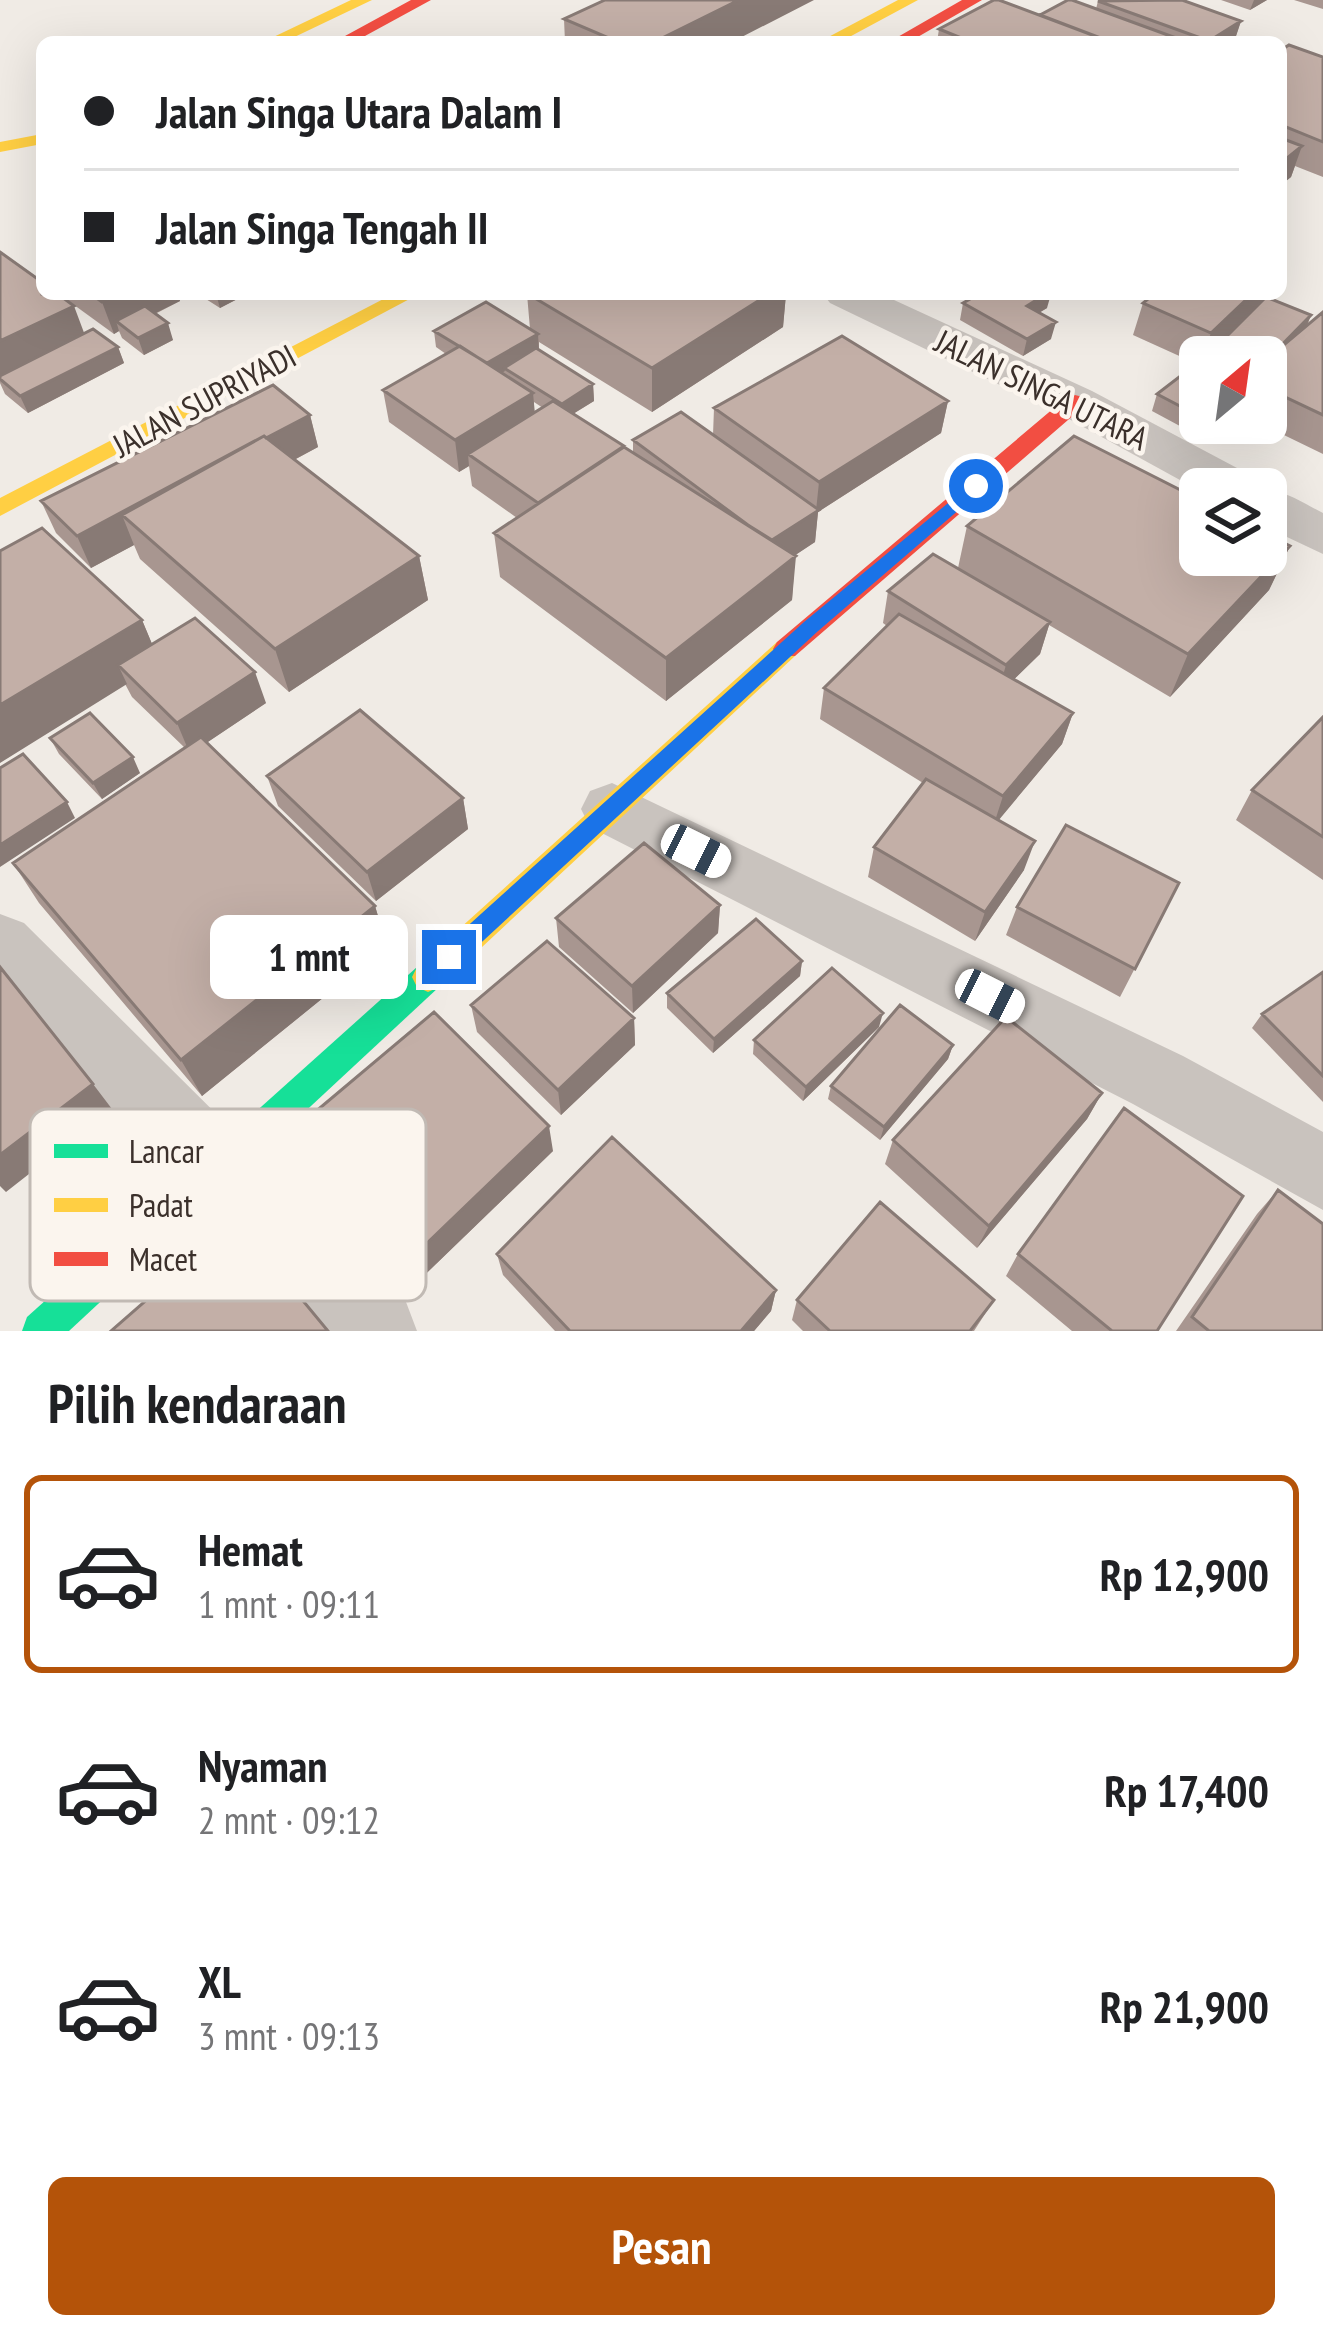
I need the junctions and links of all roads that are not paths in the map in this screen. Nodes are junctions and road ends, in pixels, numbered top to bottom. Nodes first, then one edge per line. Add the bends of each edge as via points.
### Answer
1 (364, 0) edge
2 (423, 0) edge
3 (910, 0) edge
4 (974, 0) edge
5 (284, 36) edge
6 (354, 36) edge
7 (839, 36) edge
8 (908, 36) edge
9 (36, 140) edge
10 (0, 147) edge
11 (399, 300) edge
12 (858, 300) edge
13 (1075, 402) junction
14 (1198, 468) edge
15 (0, 508) edge
16 (1287, 516) edge
17 (1323, 536) edge
18 (612, 809) junction
19 (0, 944) edge
20 (164, 1109) edge
21 (282, 1109) edge
22 (1323, 1173) edge
23 (73, 1301) edge
24 (349, 1301) edge
25 (41, 1331) edge
26 (377, 1331) edge

1 - 5 main road
2 - 6 main road
3 - 7 main road
4 - 8 main road
9 - 10 main road
11 - 15 main road, JALAN SUPRIYADI
12 - 13 street, JALAN SINGA UTARA
13 - 14 street, JALAN SINGA UTARA
13 - 18 main road
16 - 17 street
18 - 21 main road
18 - 22 street via 1158,1080
19 - 20 street
23 - 25 main road
24 - 26 street

